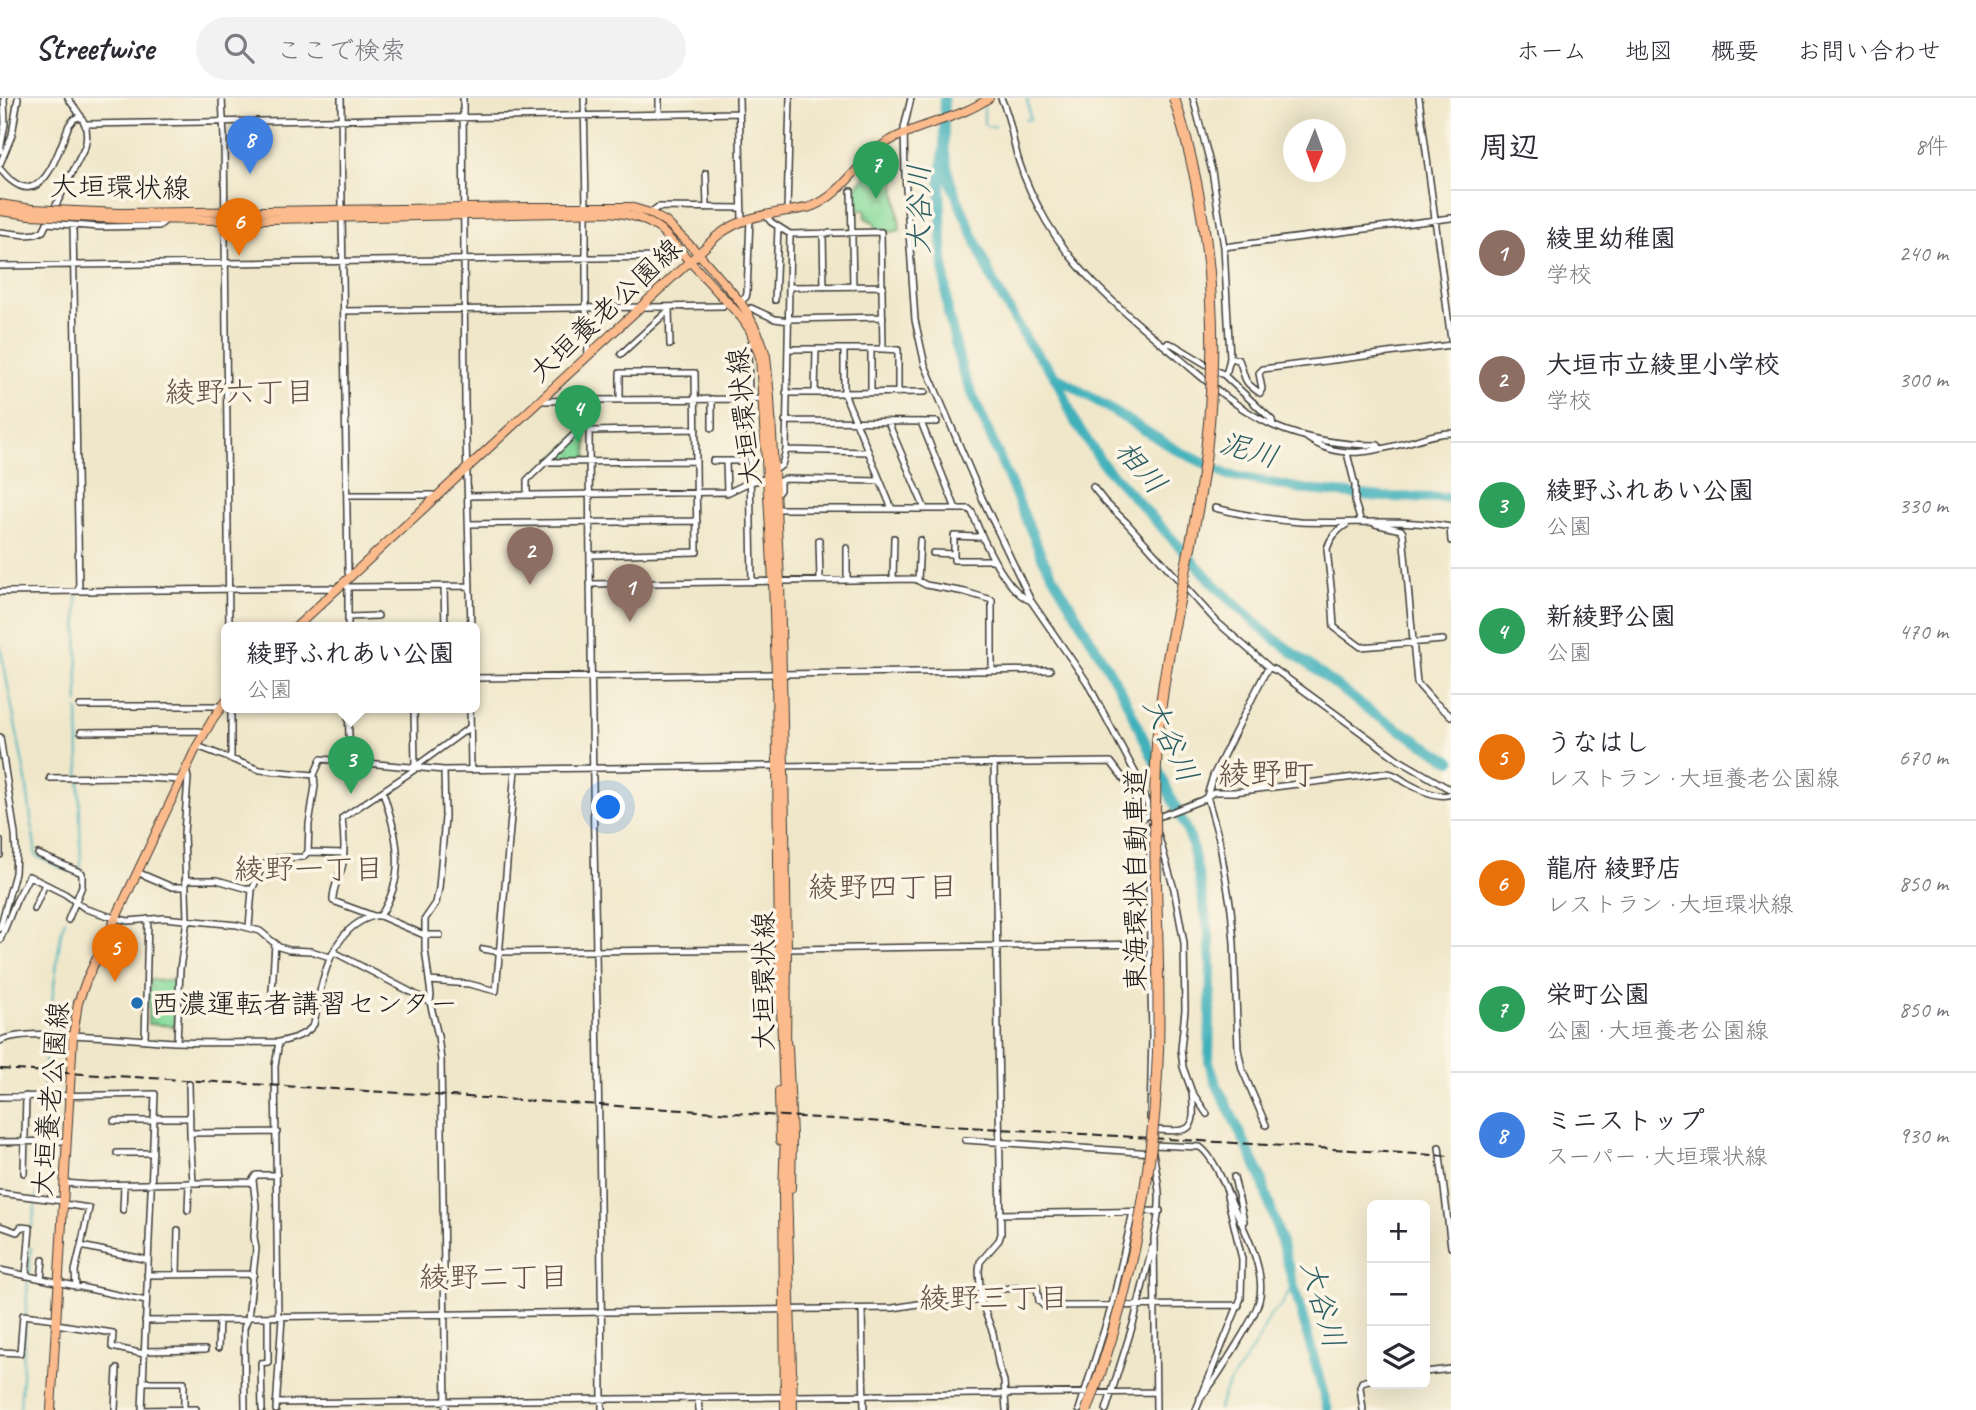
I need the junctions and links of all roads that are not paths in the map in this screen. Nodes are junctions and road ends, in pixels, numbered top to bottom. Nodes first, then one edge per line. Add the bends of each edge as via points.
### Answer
1 (4, 98) edge
2 (18, 98) edge
3 (68, 98) edge
4 (222, 98) edge
5 (341, 98) edge
6 (463, 98) edge
7 (584, 98) edge
8 (659, 98) edge
9 (739, 98) edge
10 (790, 98) edge
11 (911, 98) edge
12 (989, 98) edge
13 (1001, 98) edge
14 (1174, 98) edge
15 (1193, 98) edge
16 (1419, 98) edge
17 (740, 113) junction
18 (659, 115) junction
19 (584, 116) junction
20 (80, 117) junction
21 (463, 117) junction
22 (342, 119) junction
23 (222, 121) junction
24 (86, 124) junction
25 (906, 134) junction
26 (0, 151) edge
27 (0, 167) edge
28 (706, 173) dead end
29 (851, 191) dead end
30 (0, 204) edge
31 (707, 208) junction
32 (741, 208) junction
33 (586, 210) junction
34 (0, 211) edge
35 (787, 211) junction
36 (31, 212) junction
37 (465, 212) junction
38 (650, 213) junction
39 (342, 214) junction
40 (765, 214) junction
41 (224, 215) junction
42 (119, 216) junction
43 (1451, 218) edge
44 (746, 219) junction
45 (166, 220) junction
46 (1436, 220) junction
47 (47, 223) junction
48 (73, 225) junction
49 (778, 227) junction
50 (0, 232) edge
51 (823, 233) junction
52 (852, 233) junction
53 (790, 234) junction
54 (1224, 247) junction
55 (698, 254) junction
56 (668, 257) dead end
57 (586, 258) junction
58 (465, 260) junction
59 (690, 260) junction
60 (343, 262) junction
61 (224, 263) junction
62 (74, 265) junction
63 (0, 266) edge
64 (883, 286) junction
65 (790, 287) junction
66 (824, 287) junction
67 (853, 287) junction
68 (775, 300) dead end
69 (740, 302) junction
70 (723, 306) dead end
71 (586, 307) junction
72 (640, 307) junction
73 (669, 308) junction
74 (751, 308) dead end
75 (464, 309) junction
76 (344, 311) junction
77 (883, 317) junction
78 (789, 320) junction
79 (754, 340) junction
80 (1451, 343) edge
81 (670, 345) dead end
82 (1163, 345) junction
83 (788, 349) junction
84 (816, 349) junction
85 (844, 349) junction
86 (871, 349) junction
87 (883, 349) junction
88 (621, 354) dead end
89 (589, 356) junction
90 (1230, 358) junction
91 (1224, 375) junction
92 (925, 392) dead end
93 (786, 393) junction
94 (815, 393) junction
95 (844, 393) junction
96 (871, 393) junction
97 (898, 393) junction
98 (740, 398) junction
99 (749, 398) junction
100 (695, 399) junction
101 (712, 399) junction
102 (763, 399) junction
103 (589, 400) junction
104 (620, 400) junction
105 (541, 401) junction
106 (589, 420) junction
107 (785, 421) junction
108 (856, 422) junction
109 (888, 422) junction
110 (921, 422) junction
111 (937, 422) dead end
112 (1273, 425) junction
113 (712, 428) dead end
114 (696, 429) junction
115 (589, 431) junction
116 (1451, 433) edge
117 (1304, 436) junction
118 (741, 443) dead end
119 (1380, 449) junction
120 (786, 450) junction
121 (868, 452) junction
122 (1347, 453) junction
123 (696, 461) junction
124 (713, 461) dead end
125 (726, 461) junction
126 (740, 461) dead end
127 (590, 462) junction
128 (545, 463) junction
129 (467, 468) junction
130 (772, 476) junction
131 (454, 481) junction
132 (880, 481) junction
133 (750, 482) junction
134 (1093, 487) dead end
135 (468, 488) junction
136 (697, 492) junction
137 (727, 492) junction
138 (590, 494) junction
139 (347, 495) junction
140 (527, 495) junction
141 (776, 495) junction
142 (468, 496) junction
143 (438, 497) junction
144 (1215, 508) dead end
145 (776, 509) junction
146 (892, 509) junction
147 (925, 509) junction
148 (956, 509) junction
149 (697, 521) junction
150 (1361, 522) junction
151 (590, 523) junction
152 (1350, 523) junction
153 (1372, 523) junction
154 (469, 524) junction
155 (1451, 527) edge
156 (981, 535) junction
157 (894, 538) dead end
158 (820, 540) dead end
159 (919, 540) dead end
160 (1451, 541) edge
161 (847, 548) dead end
162 (933, 553) dead end
163 (954, 554) junction
164 (591, 555) junction
165 (993, 560) junction
166 (893, 579) junction
167 (820, 580) junction
168 (847, 580) junction
169 (918, 580) junction
170 (776, 581) junction
171 (752, 582) junction
172 (345, 584) junction
173 (590, 584) junction
174 (444, 586) junction
175 (470, 586) junction
176 (228, 589) junction
177 (79, 591) junction
178 (0, 592) edge
179 (1031, 601) junction
180 (378, 616) dead end
181 (348, 617) junction
182 (229, 622) edge
183 (302, 622) edge
184 (348, 622) edge
185 (445, 622) edge
186 (471, 622) edge
187 (1443, 640) dead end
188 (1413, 643) junction
189 (1270, 668) junction
190 (992, 670) junction
191 (1050, 670) dead end
192 (779, 674) junction
193 (592, 677) junction
194 (480, 678) edge
195 (221, 704) edge
196 (80, 706) dead end
197 (221, 712) edge
198 (228, 713) edge
199 (348, 713) edge
200 (414, 713) edge
201 (470, 713) edge
202 (1451, 716) edge
203 (470, 727) junction
204 (81, 732) dead end
205 (205, 732) junction
206 (0, 737) edge
207 (197, 747) junction
208 (231, 758) junction
209 (350, 762) junction
210 (994, 763) junction
211 (780, 767) junction
212 (415, 768) junction
213 (515, 769) junction
214 (593, 769) junction
215 (186, 770) junction
216 (444, 770) junction
217 (471, 770) junction
218 (314, 775) junction
219 (50, 778) dead end
220 (181, 780) junction
221 (383, 792) junction
222 (1451, 792) edge
223 (1204, 798) junction
224 (1154, 818) junction
225 (0, 841) edge
226 (308, 852) junction
227 (344, 853) junction
228 (38, 854) dead end
229 (0, 855) edge
230 (137, 872) junction
231 (185, 883) junction
232 (45, 884) junction
233 (252, 890) junction
234 (76, 901) junction
235 (34, 909) dead end
236 (377, 916) junction
237 (115, 918) junction
238 (148, 919) junction
239 (187, 919) junction
240 (68, 920) dead end
241 (249, 927) junction
242 (0, 928) edge
243 (424, 935) junction
244 (440, 935) dead end
245 (0, 940) edge
246 (275, 943) junction
247 (1150, 944) junction
248 (1161, 944) dead end
249 (996, 945) junction
250 (484, 949) dead end
251 (783, 949) junction
252 (500, 952) junction
253 (597, 952) junction
254 (332, 954) junction
255 (97, 957) junction
256 (122, 961) dead end
257 (429, 981) junction
258 (272, 992) dead end
259 (430, 1002) junction
260 (73, 1036) junction
261 (145, 1040) junction
262 (0, 1041) edge
263 (784, 1041) junction
264 (177, 1042) junction
265 (279, 1042) junction
266 (189, 1084) dead end
267 (1192, 1092) junction
268 (70, 1095) junction
269 (26, 1096) junction
270 (0, 1097) edge
271 (1207, 1114) dead end
272 (190, 1118) junction
273 (154, 1120) junction
274 (114, 1122) dead end
275 (1266, 1125) dead end
276 (1152, 1129) junction
277 (277, 1132) junction
278 (190, 1133) junction
279 (965, 1140) dead end
280 (67, 1141) junction
281 (0, 1142) edge
282 (25, 1142) junction
283 (999, 1143) junction
284 (1153, 1145) junction
285 (1439, 1147) dead end
286 (117, 1153) dead end
287 (153, 1153) junction
288 (1153, 1153) junction
289 (24, 1173) dead end
290 (277, 1175) junction
291 (1234, 1177) dead end
292 (253, 1180) junction
293 (64, 1182) junction
294 (191, 1183) junction
295 (151, 1184) junction
296 (124, 1185) junction
297 (1225, 1186) junction
298 (0, 1193) edge
299 (786, 1196) junction
300 (63, 1203) junction
301 (123, 1210) dead end
302 (188, 1210) dead end
303 (1160, 1211) junction
304 (1133, 1212) junction
305 (1000, 1214) junction
306 (0, 1226) edge
307 (178, 1230) dead end
308 (1245, 1231) junction
309 (1154, 1238) junction
310 (81, 1246) junction
311 (1451, 1247) edge
312 (43, 1260) dead end
313 (148, 1260) junction
314 (0, 1270) edge
315 (177, 1274) junction
316 (254, 1274) junction
317 (147, 1275) junction
318 (26, 1276) junction
319 (41, 1279) junction
320 (58, 1283) junction
321 (76, 1287) junction
322 (982, 1290) junction
323 (146, 1301) junction
324 (981, 1301) junction
325 (1112, 1305) junction
326 (1138, 1305) junction
327 (1155, 1305) junction
328 (1239, 1305) junction
329 (862, 1309) junction
330 (787, 1310) junction
331 (601, 1312) junction
332 (446, 1314) junction
333 (268, 1317) junction
334 (280, 1317) junction
335 (247, 1319) junction
336 (219, 1320) junction
337 (56, 1321) junction
338 (145, 1321) junction
339 (218, 1348) dead end
340 (205, 1350) dead end
341 (0, 1352) edge
342 (144, 1353) junction
343 (117, 1369) dead end
344 (1451, 1369) edge
345 (1430, 1371) edge
346 (1367, 1381) edge
347 (143, 1382) junction
348 (1156, 1392) junction
349 (1006, 1393) junction
350 (1112, 1393) junction
351 (1085, 1394) junction
352 (863, 1395) junction
353 (698, 1397) junction
354 (789, 1397) junction
355 (602, 1398) junction
356 (1200, 1398) junction
357 (446, 1401) junction
358 (276, 1407) edge
359 (184, 1409) edge
360 (196, 1409) edge
361 (51, 1410) edge
362 (115, 1410) edge
363 (142, 1410) edge
364 (245, 1410) edge
365 (262, 1410) edge
366 (446, 1410) edge
367 (602, 1410) edge
368 (698, 1410) edge
369 (785, 1410) edge
370 (793, 1410) edge
371 (864, 1410) edge
372 (1006, 1410) edge
373 (1079, 1410) edge
374 (1087, 1410) edge
375 (1106, 1410) edge
376 (1156, 1410) edge
377 (1196, 1410) edge
378 (1363, 1410) edge

1 - 26 street
2 - 27 street via 12,135
3 - 20 street
4 - 23 street
5 - 22 street
6 - 21 street
7 - 19 street
8 - 18 street
9 - 17 street
10 - 35 street
11 - 25 street
12 - 25 main road, 大垣養老公園線
13 - 82 street via 1028,184 1059,242 1087,277
14 - 374 highway, 東海環状自動車道, bridge via 1196,184 1207,258 1212,331 1209,415 1157,742 1158,1052 1149,1156 1127,1278
15 - 54 street via 1212,171
16 - 46 street
17 - 18 street
17 - 32 street
18 - 19 street
19 - 21 street
19 - 33 street
20 - 24 street
20 - 27 street via 69,125 48,176 40,183 21,187
21 - 22 street
21 - 37 street
22 - 23 street
22 - 39 street
23 - 24 street
23 - 41 street
24 - 47 street via 85,147
25 - 35 main road, 大垣養老公園線 via 870,155 823,201
25 - 179 street via 911,276 925,365
28 - 31 street
29 - 52 street
30 - 36 main road, 大垣環状線
31 - 32 street
31 - 38 street via 657,208
32 - 44 street
33 - 37 main road, 大垣環状線
33 - 38 main road, 大垣環状線 via 630,207
33 - 57 street
33 - 59 main road, 大垣環状線 via 647,220
34 - 36 main road, 大垣環状線
35 - 40 main road, 大垣養老公園線
36 - 42 main road, 大垣環状線, bridge
37 - 39 main road, 大垣環状線
37 - 58 street
38 - 55 main road, 大垣環状線 via 666,222
39 - 41 main road, 大垣環状線
39 - 60 street
40 - 44 main road, 大垣養老公園線
40 - 49 street
41 - 42 main road, 大垣環状線
41 - 45 main road, 大垣環状線
41 - 61 street
42 - 45 main road, 大垣環状線
43 - 46 street
44 - 55 main road, 大垣養老公園線 via 730,226
44 - 69 street via 747,293
45 - 48 street via 159,226
46 - 54 street
46 - 80 street
47 - 48 street
47 - 50 street via 36,234
48 - 62 street
49 - 53 street
49 - 68 street
51 - 52 street
51 - 53 street
51 - 66 street
52 - 64 street via 881,232
52 - 67 street
53 - 65 street
54 - 90 street
55 - 59 main road, 大垣養老公園線
55 - 69 main road, 大垣環状線
56 - 57 street
57 - 58 street
57 - 71 street
58 - 60 street
58 - 75 street
59 - 72 main road, 大垣養老公園線
59 - 79 main road, 大垣環状線 via 732,304
60 - 61 street
60 - 76 street
61 - 62 street
61 - 176 street
62 - 63 street
62 - 177 street
64 - 67 street
64 - 77 street
65 - 66 street
65 - 78 street
66 - 67 street
69 - 130 main road, 大垣環状線 via 766,356
70 - 73 street
71 - 72 street
71 - 75 street
71 - 89 street
72 - 73 street
72 - 89 main road, 大垣養老公園線
73 - 81 street
73 - 88 street
74 - 78 street
75 - 76 street
75 - 129 street
76 - 139 street
77 - 78 street
77 - 87 street
78 - 83 street
79 - 99 street via 748,346
79 - 102 main road, 大垣環状線
80 - 90 street via 1263,369 1260,393 1247,384 1239,360
82 - 91 street via 1174,345
82 - 112 street via 1235,405
83 - 84 street
83 - 93 street
84 - 85 street
84 - 94 street
85 - 86 street
85 - 95 street
86 - 87 street
86 - 96 street
87 - 97 street via 898,350
89 - 105 main road, 大垣養老公園線
90 - 91 street
91 - 112 street
92 - 97 street
93 - 94 street
93 - 107 street
94 - 95 street
95 - 96 street
95 - 108 street
96 - 97 street
98 - 99 street
98 - 101 street
98 - 118 street
99 - 102 street
99 - 133 street
100 - 101 street
100 - 104 street
100 - 104 street via 695,373 620,373
100 - 114 street
101 - 113 street
102 - 130 main road, 大垣環状線
103 - 104 street
103 - 105 street
103 - 106 street
105 - 129 main road, 大垣養老公園線
106 - 115 street
106 - 128 street
107 - 108 street
107 - 120 street
108 - 109 street
108 - 121 street
109 - 110 street
109 - 147 street
110 - 111 street
110 - 148 street
112 - 117 street
114 - 115 street
114 - 123 street
115 - 127 street
116 - 119 street
117 - 119 street via 1378,445
117 - 122 street
119 - 122 street
120 - 121 street
120 - 130 street via 782,465
121 - 132 street
122 - 150 street
123 - 127 street
123 - 136 street
124 - 125 street
125 - 126 street
125 - 137 street
127 - 128 street
127 - 138 street
128 - 140 street via 527,480
129 - 131 main road, 大垣養老公園線
129 - 135 street
130 - 133 street
130 - 141 main road, 大垣環状線
130 - 170 main road, 大垣環状線
131 - 135 street
131 - 143 main road, 大垣養老公園線
132 - 141 street via 784,479
132 - 146 street
133 - 137 street
133 - 171 street
134 - 189 street via 1217,622
135 - 142 street
136 - 137 street
136 - 138 street
136 - 149 street
138 - 140 street
138 - 151 street
139 - 143 street
139 - 172 street
140 - 142 street
141 - 145 main road, 大垣環状線
142 - 154 street
143 - 172 main road, 大垣養老公園線
144 - 152 street via 1266,519
145 - 146 street
145 - 170 main road, 大垣環状線
146 - 147 street
147 - 148 street
148 - 156 street via 972,512
149 - 151 street
149 - 164 street via 697,552
150 - 152 street
150 - 153 street
151 - 154 street
151 - 164 street
152 - 188 street via 1338,529 1327,549 1334,627 1362,647
153 - 155 street via 1413,521
153 - 188 street via 1403,533
154 - 175 street
155 - 160 street
156 - 163 street via 954,536
156 - 165 street
157 - 166 street
158 - 167 street
159 - 169 street
161 - 168 street
162 - 163 street
163 - 165 street via 954,560
164 - 173 street
165 - 179 street via 1023,598
166 - 168 street
166 - 169 street
167 - 168 street
167 - 170 street
169 - 190 street via 992,600
170 - 171 street
170 - 192 main road, 大垣環状線
171 - 173 street
172 - 174 street
172 - 176 street
172 - 181 street
172 - 183 main road, 大垣養老公園線
173 - 193 street
174 - 175 street
174 - 185 street
175 - 186 street
176 - 177 street
176 - 182 street
177 - 178 street
179 - 224 street via 1087,682
180 - 181 street
181 - 184 street
187 - 188 street
188 - 202 street via 1417,683
189 - 222 street
189 - 223 street
190 - 191 street
190 - 192 street
192 - 193 street
192 - 211 main road, 大垣環状線
193 - 194 street
193 - 214 street
195 - 196 street
197 - 205 main road, 大垣養老公園線
198 - 208 street
199 - 209 street
200 - 212 street
201 - 203 street
203 - 212 street
203 - 217 street
204 - 205 street
205 - 207 main road, 大垣養老公園線
206 - 242 street via 16,852
207 - 208 street
207 - 215 main road, 大垣養老公園線
208 - 218 street via 260,770
209 - 212 street
209 - 218 street via 321,759
210 - 211 street
210 - 224 street via 1111,762 1130,787 1143,818
210 - 249 street
211 - 214 street
211 - 251 main road, 大垣環状線
212 - 216 street
212 - 221 street
213 - 214 street
213 - 217 street
213 - 252 street
214 - 253 street
215 - 220 main road, 大垣養老公園線
215 - 231 street
216 - 217 street
216 - 243 street via 439,888 425,919
218 - 226 street
219 - 220 street
220 - 230 main road, 大垣養老公園線
221 - 227 street via 342,818
221 - 236 street via 398,869 390,898
222 - 223 street via 1439,795 1387,773 1214,792
223 - 224 street
223 - 275 street via 1219,839 1231,909 1238,1049
224 - 247 street via 1150,828
224 - 267 street via 1184,943 1181,1049
225 - 229 street
226 - 227 street
226 - 233 street via 262,865
227 - 236 street via 333,901
228 - 234 street via 82,873
230 - 231 street via 172,887
230 - 237 main road, 大垣養老公園線
231 - 233 street via 217,880
231 - 239 street
232 - 234 street
232 - 235 street
232 - 245 street via 29,876
233 - 241 street
234 - 237 street
234 - 240 street
236 - 243 street
236 - 254 street via 348,929
237 - 238 street
237 - 255 main road, 大垣養老公園線
238 - 239 street
238 - 261 street
239 - 241 street
239 - 264 street
241 - 246 street
243 - 244 street
243 - 257 street
246 - 254 street via 289,950
246 - 258 street
247 - 248 street
247 - 249 street
247 - 276 street
249 - 251 street
249 - 283 street
250 - 252 street
251 - 253 street
251 - 263 main road, 大垣環状線
252 - 253 street
252 - 257 street via 496,991
253 - 331 street
254 - 259 street
254 - 265 street via 312,1028
255 - 256 street
255 - 260 main road, 大垣養老公園線 via 78,1003
257 - 259 street
259 - 332 street via 441,1060
260 - 261 street
260 - 262 street via 14,1036
260 - 268 main road, 大垣養老公園線
261 - 264 street
263 - 299 main road, 大垣環状線
263 - 299 main road via 779,1110
264 - 265 street
265 - 277 street
266 - 272 street
267 - 271 street
267 - 276 street via 1194,1116 1188,1129
268 - 269 street
268 - 273 street via 155,1094
268 - 280 main road, 大垣養老公園線
269 - 270 street
269 - 282 street
272 - 273 street
272 - 278 street
273 - 274 street
273 - 287 street
276 - 284 street
277 - 278 street
277 - 290 street
278 - 294 street
279 - 283 street
280 - 282 street
280 - 293 main road, 大垣養老公園線
281 - 282 street
282 - 289 street
283 - 288 street
283 - 305 street
284 - 288 street
284 - 297 street via 1200,1147
285 - 311 street
286 - 287 street
287 - 295 street
288 - 303 street
290 - 292 street via 256,1175
290 - 334 street
291 - 308 street
292 - 294 street
292 - 316 street
293 - 296 street
293 - 300 main road, 大垣養老公園線
294 - 295 street
294 - 302 street
295 - 296 street
295 - 313 street
296 - 301 street
297 - 308 street
297 - 328 street via 1241,1259
298 - 300 street
299 - 330 main road, 大垣環状線
300 - 310 street via 89,1208
300 - 320 main road, 大垣養老公園線
303 - 304 street
303 - 309 street
304 - 305 street
304 - 325 street
305 - 322 street via 999,1240 980,1262
306 - 318 street via 17,1232 21,1227 30,1228
307 - 315 street
308 - 356 street via 1261,1281 1260,1299
309 - 326 street
309 - 327 street
310 - 313 street
310 - 321 street
312 - 319 street
313 - 317 street
314 - 318 street
315 - 316 street
315 - 317 street
316 - 335 street
317 - 323 street
318 - 319 street
319 - 320 street
320 - 321 street
320 - 337 main road, 大垣養老公園線
321 - 323 street
322 - 324 street
322 - 325 street via 1037,1287 1044,1306
323 - 338 street
324 - 329 street
324 - 349 street
325 - 326 street
325 - 351 street
326 - 327 street
326 - 350 street
327 - 328 street
327 - 348 street
328 - 356 street
329 - 330 street
329 - 352 street
330 - 331 street
330 - 354 main road, 大垣環状線
331 - 332 street
331 - 355 street
332 - 334 street
332 - 357 street
333 - 334 street
333 - 335 street
333 - 365 street via 268,1362 261,1363
334 - 358 street
335 - 336 street
335 - 364 street
336 - 338 street
336 - 339 street
337 - 341 street via 23,1315 20,1353
337 - 342 street via 113,1333 112,1347
337 - 361 main road, 大垣養老公園線
338 - 342 street
340 - 342 street
342 - 347 street
343 - 362 street
344 - 345 street
346 - 378 street via 1360,1387
347 - 359 street via 184,1382
347 - 363 street
348 - 350 street
348 - 376 street
349 - 351 street
349 - 352 street
349 - 372 street
350 - 351 street
350 - 375 street
351 - 373 street
352 - 354 street
352 - 371 street
353 - 354 street
353 - 355 street
353 - 368 street
354 - 369 main road, 大垣環状線
354 - 370 main road, 大垣環状線
355 - 357 street
355 - 367 street
356 - 377 street
357 - 358 street
357 - 366 street
359 - 360 street
359 - 363 street

